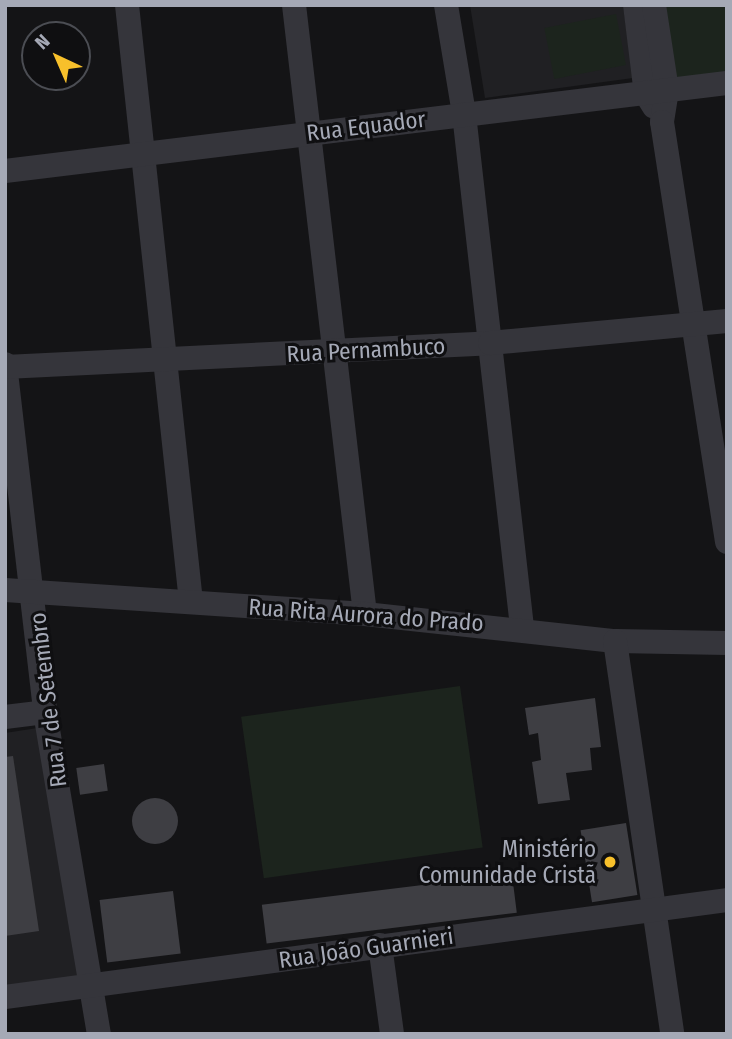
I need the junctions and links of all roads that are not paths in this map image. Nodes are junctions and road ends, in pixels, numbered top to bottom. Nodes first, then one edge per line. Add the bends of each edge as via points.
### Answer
1 (127, 5) edge
2 (294, 5) edge
3 (446, 5) edge
4 (635, 5) edge
5 (654, 5) edge
6 (727, 83) edge
7 (657, 92) junction
8 (464, 114) junction
9 (311, 133) junction
10 (145, 150) junction
11 (5, 171) edge
12 (727, 321) edge
13 (695, 325) junction
14 (490, 343) junction
15 (335, 352) junction
16 (167, 360) junction
17 (5, 366) edge
18 (727, 542) edge
19 (5, 590) edge
20 (36, 592) junction
21 (191, 602) junction
22 (365, 614) junction
23 (522, 627) junction
24 (615, 641) junction
25 (727, 643) edge
26 (46, 712) junction
27 (5, 717) edge
28 (727, 900) edge
29 (656, 910) junction
30 (380, 945) junction
31 (92, 986) junction
32 (5, 997) edge
33 (99, 1034) edge
34 (392, 1034) edge
35 (672, 1034) edge

1 - 10 street
2 - 9 street
3 - 8 street
4 - 7 street
5 - 7 street
6 - 7 street, Rua Equador
7 - 8 street, Rua Equador
7 - 13 street
8 - 9 street, Rua Equador
8 - 14 street
9 - 10 street, Rua Equador
9 - 15 street
10 - 11 street, Rua Equador
10 - 16 street
12 - 13 street, Rua Pernambuco
13 - 14 street, Rua Pernambuco
13 - 18 street
14 - 15 street, Rua Pernambuco
14 - 23 street
15 - 16 street, Rua Pernambuco
15 - 22 street
16 - 17 street, Rua Pernambuco
16 - 21 street
17 - 20 street, Rua 7 de Setembro
19 - 20 street, Rua Rita Aurora do Prado
20 - 21 street, Rua Rita Aurora do Prado
20 - 26 street, Rua 7 de Setembro
21 - 22 street, Rua Rita Aurora do Prado
22 - 23 street, Rua Rita Aurora do Prado
23 - 24 street, Rua Rita Aurora do Prado
24 - 25 street, Rua Rita Aurora do Prado
24 - 29 street
26 - 27 street
26 - 31 street, Rua 7 de Setembro
28 - 29 street, Rua João Guarnieri
29 - 30 street, Rua João Guarnieri
29 - 35 street
30 - 31 street, Rua João Guarnieri
30 - 34 street
31 - 32 street, Rua João Guarnieri
31 - 33 street, Rua 7 de Setembro

